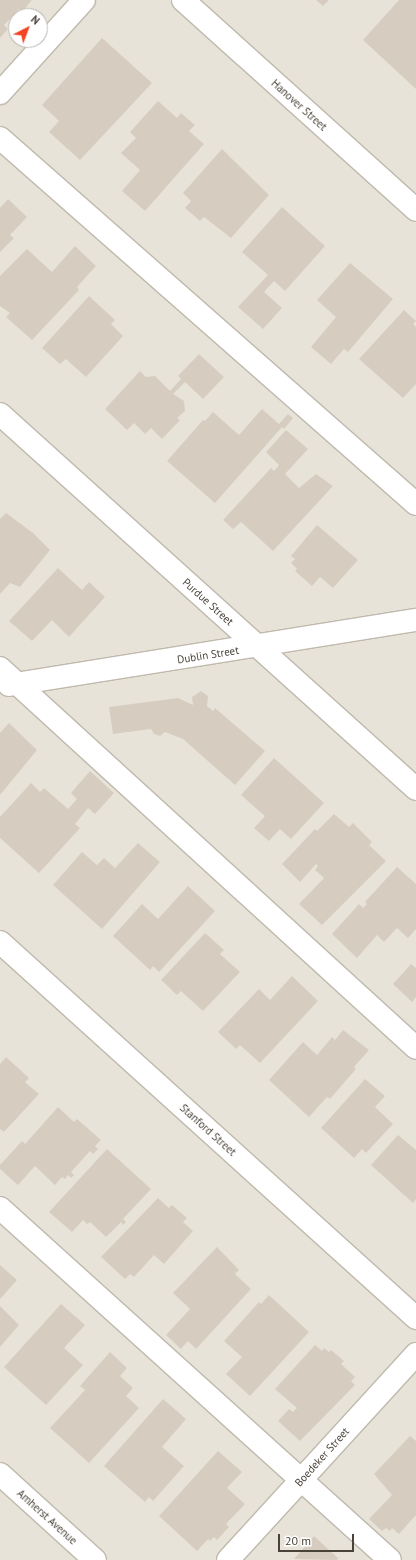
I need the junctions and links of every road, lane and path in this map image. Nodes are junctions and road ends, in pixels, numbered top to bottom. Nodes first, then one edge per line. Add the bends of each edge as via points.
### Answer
1 (84, 0) edge
2 (183, 0) edge
3 (0, 93) edge
4 (0, 138) edge
5 (416, 210) edge
6 (0, 414) edge
7 (416, 504) edge
8 (416, 620) edge
9 (258, 647) junction
10 (0, 668) edge
11 (9, 685) edge
12 (416, 789) edge
13 (0, 942) edge
14 (416, 1048) edge
15 (0, 1208) edge
16 (416, 1318) edge
17 (416, 1354) edge
18 (0, 1474) edge
19 (302, 1479) junction
20 (95, 1560) edge
21 (228, 1560) edge
22 (390, 1560) edge

1 - 3 street
2 - 5 street, Hanover Street
4 - 7 street
6 - 9 street, Purdue Street
8 - 9 street, Dublin Street
9 - 11 street, Dublin Street
9 - 12 street, Purdue Street
10 - 11 street
11 - 14 street
13 - 16 street, Stanford Street
15 - 19 street
17 - 19 street, Boedeker Street
18 - 20 street, Amherst Avenue
19 - 21 street, Boedeker Street
19 - 22 street

